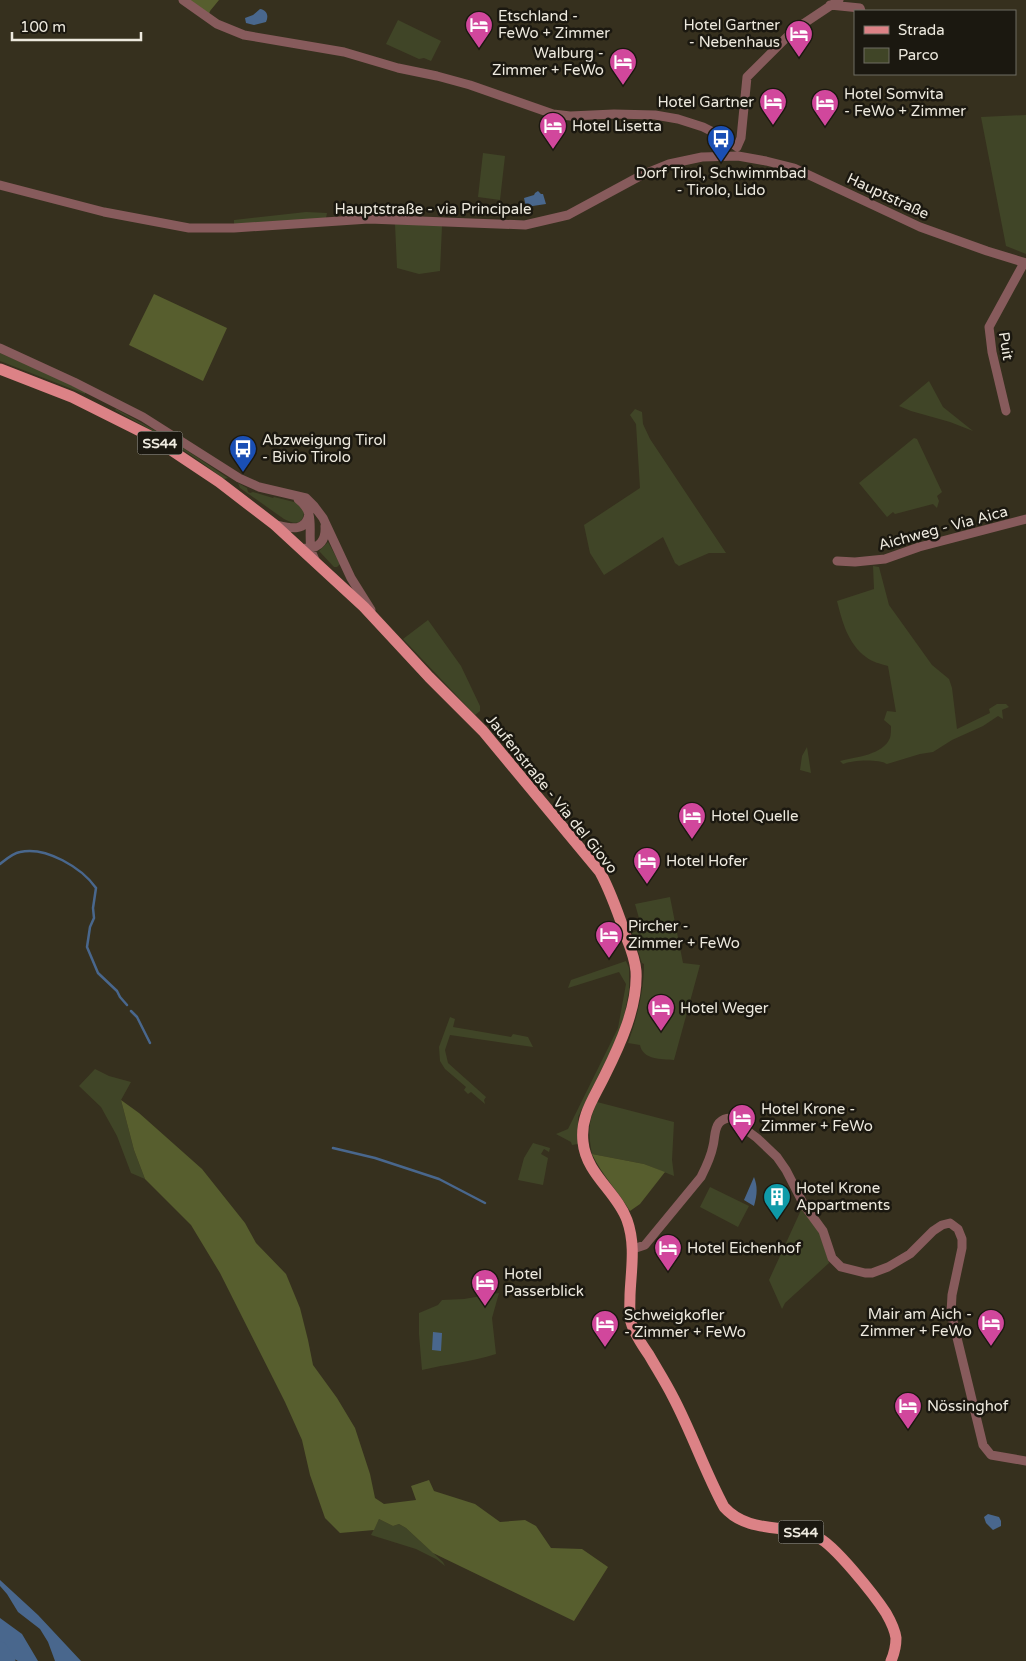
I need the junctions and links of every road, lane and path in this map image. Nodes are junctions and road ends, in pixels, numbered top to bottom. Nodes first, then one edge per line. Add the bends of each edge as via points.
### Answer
1 (183, 0) edge
2 (839, 0) edge
3 (830, 5) junction
4 (861, 10) edge
5 (737, 151) junction
6 (0, 184) edge
7 (1025, 263) edge
8 (0, 348) edge
9 (0, 369) edge
10 (1006, 410) dead end
11 (294, 496) junction
12 (309, 511) junction
13 (323, 518) junction
14 (1026, 519) edge
15 (275, 525) junction
16 (296, 544) junction
17 (310, 548) junction
18 (837, 561) dead end
19 (316, 562) junction
20 (394, 640) junction
21 (633, 1249) junction
22 (1026, 1462) edge
23 (891, 1661) edge

1 - 5 street via 217,24 244,35 344,52 470,85 553,114 655,115 678,119 710,130 730,141
2 - 3 street
3 - 4 street
3 - 5 street via 794,30 747,77
5 - 6 street, Hauptstraße - via Principale via 669,164 568,215 525,225 369,220 189,228 104,212
5 - 7 street, Hauptstraße via 794,168 920,227
7 - 10 street, Puit via 989,327
8 - 11 street via 143,417 239,478
9 - 15 main road, Jaufenstraße - Via del Giovo / SS44 via 72,397 150,436 219,482
11 - 12 street
11 - 13 street via 310,502
12 - 15 street via 308,519 299,527
12 - 17 street
13 - 17 street via 323,540
13 - 20 street via 350,578
14 - 18 street, Aichweg - Via Aica via 885,559
15 - 16 main road, Jaufenstraße - Via del Giovo / SS44
16 - 17 street
16 - 19 main road, Jaufenstraße - Via del Giovo / SS44
17 - 19 street
19 - 20 main road, Jaufenstraße - Via del Giovo / SS44 via 364,606
20 - 21 main road, Jaufenstraße - Via del Giovo / SS44 via 482,731 564,828 600,872 618,910 634,962 633,998 618,1048 586,1111 582,1128 583,1145 589,1161 628,1221
21 - 22 street via 646,1245 701,1177 718,1124 725,1118 730,1118 757,1138 777,1158 823,1231 832,1258 841,1267 865,1273 888,1268 910,1254 929,1234 950,1223 960,1233 962,1248 951,1313 981,1438 991,1456
21 - 23 main road, Jaufenstraße - Via del Giovo / SS44 via 631,1322 674,1398 724,1508 744,1523 809,1534 826,1542 886,1614 896,1638

